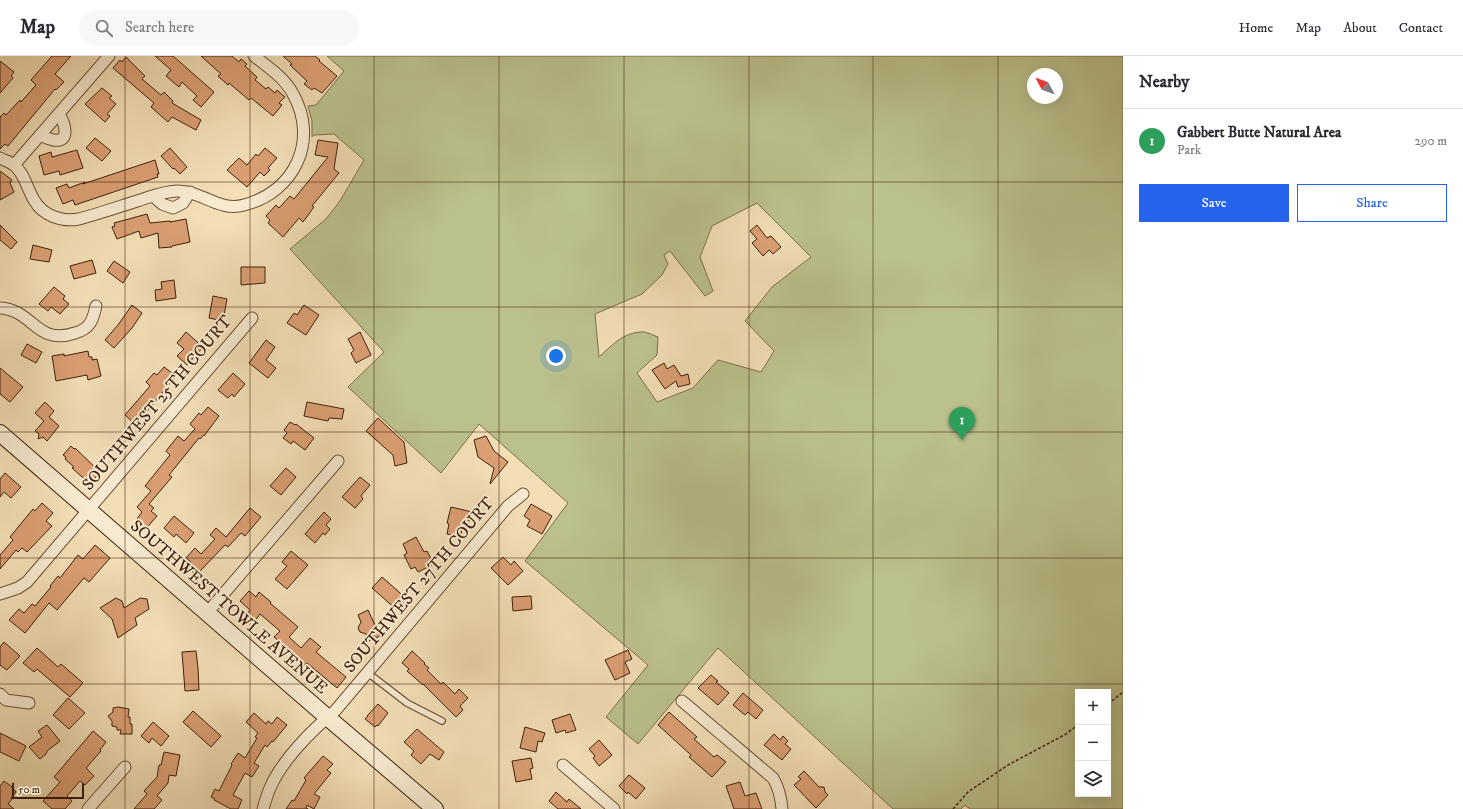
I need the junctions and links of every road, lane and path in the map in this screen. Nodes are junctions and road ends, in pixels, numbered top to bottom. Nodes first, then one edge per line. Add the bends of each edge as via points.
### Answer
1 (109, 56) edge
2 (254, 56) edge
3 (59, 114) junction
4 (40, 135) junction
5 (0, 158) edge
6 (14, 166) junction
7 (190, 192) junction
8 (153, 196) junction
9 (96, 306) dead end
10 (0, 308) edge
11 (252, 318) dead end
12 (1, 435) edge
13 (338, 462) dead end
14 (523, 494) dead end
15 (88, 510) junction
16 (0, 594) edge
17 (207, 613) junction
18 (368, 673) junction
19 (1123, 692) edge
20 (0, 694) edge
21 (682, 701) dead end
22 (1111, 702) edge
23 (29, 703) dead end
24 (327, 717) junction
25 (442, 721) dead end
26 (1075, 727) edge
27 (563, 765) dead end
28 (125, 767) dead end
29 (88, 809) edge
30 (263, 809) edge
31 (435, 809) edge
32 (614, 809) edge
33 (782, 809) edge
34 (953, 809) edge

1 - 3 street
2 - 7 street via 286,84 300,108 304,139 298,162 278,188 259,200 244,205 224,206
3 - 4 street
3 - 4 street via 65,127 62,138 52,140
4 - 6 street
5 - 6 street
6 - 8 street via 22,175 40,208 60,220 79,220
7 - 8 street via 177,191
7 - 8 street via 183,203 173,208 162,204
9 - 10 street via 93,320 88,327 67,336 55,337 40,330 16,311
11 - 15 street, SOUTHWEST 25TH COURT
12 - 15 main road, SOUTHWEST TOWLE AVENUE
13 - 17 street
14 - 18 street, SOUTHWEST 27TH COURT via 508,506
15 - 16 street, SOUTHWEST 25TH COURT via 27,582
15 - 17 main road, SOUTHWEST TOWLE AVENUE
17 - 24 main road, SOUTHWEST TOWLE AVENUE
18 - 24 street, SOUTHWEST 27TH COURT via 336,711
18 - 25 lane via 407,703
19 - 22 path
20 - 23 street via 6,700
21 - 33 street via 773,778 778,786
24 - 30 street, SOUTHWEST 27TH COURT via 280,771 270,788
24 - 31 main road, SOUTHWEST TOWLE AVENUE
26 - 34 path via 1008,765 968,792
27 - 32 street
28 - 29 street

